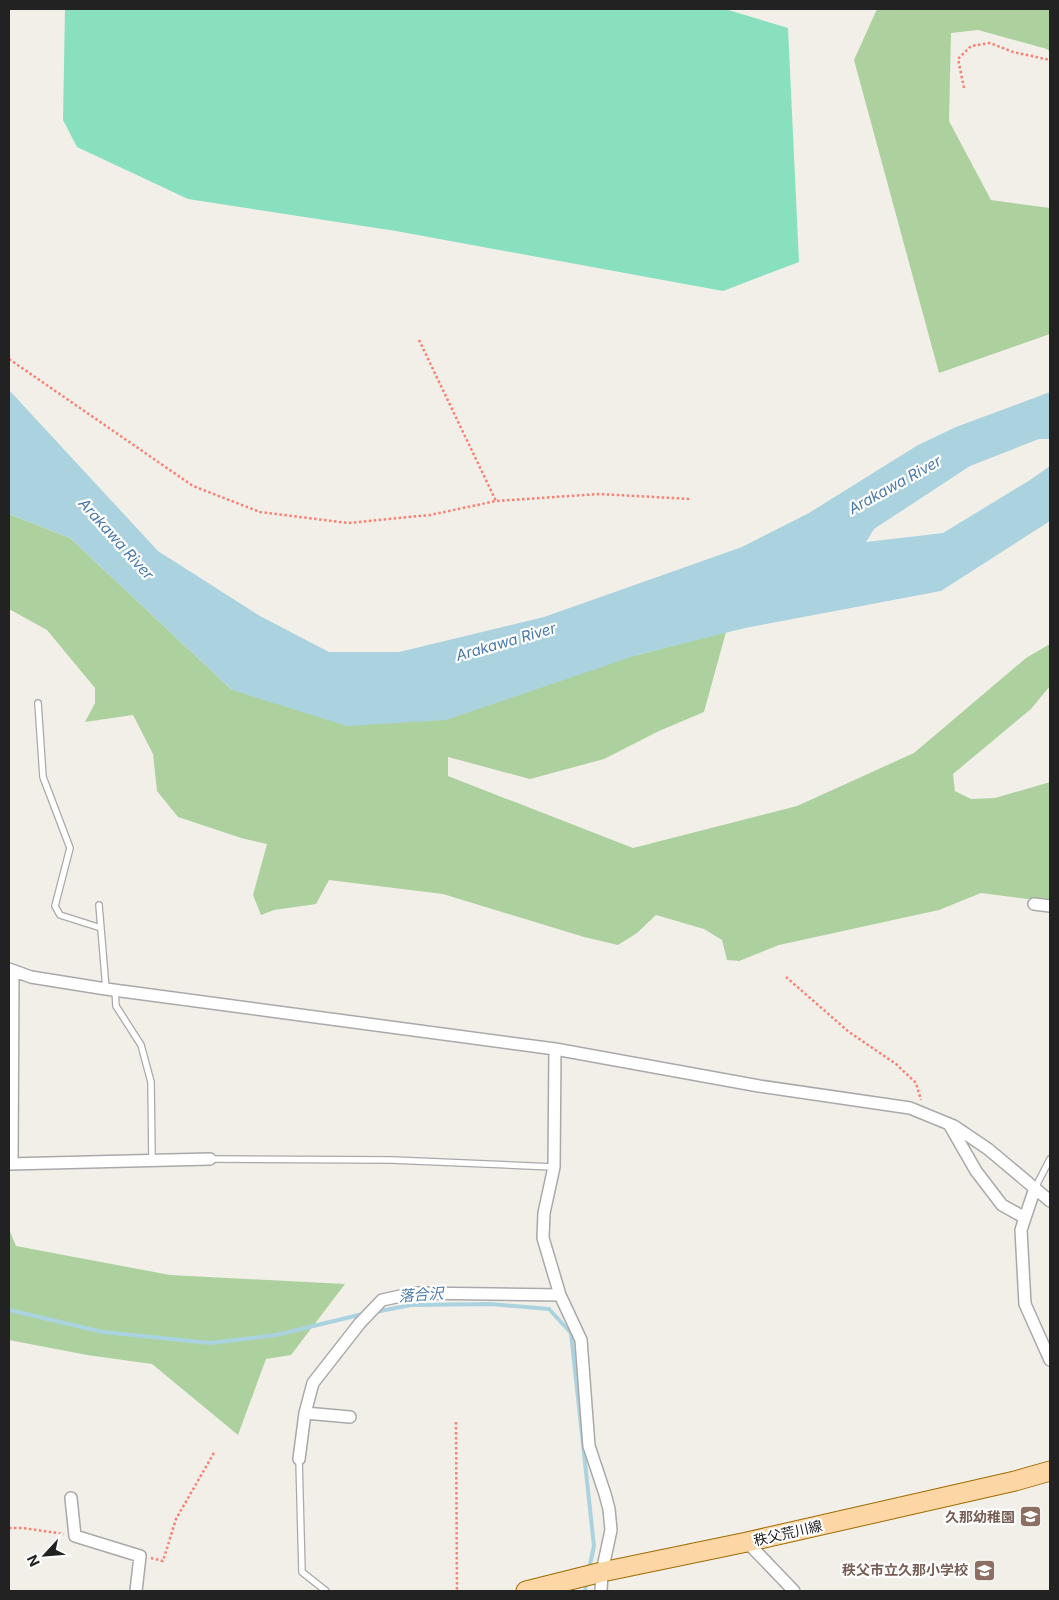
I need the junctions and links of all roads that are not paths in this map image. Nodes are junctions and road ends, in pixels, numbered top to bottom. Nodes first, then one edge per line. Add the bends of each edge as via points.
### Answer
1 (38, 703) dead end
2 (1034, 904) dead end
3 (99, 905) dead end
4 (1050, 906) edge
5 (101, 928) junction
6 (11, 970) edge
7 (110, 989) junction
8 (555, 1049) junction
9 (949, 1124) junction
10 (210, 1159) joint
11 (1050, 1159) edge
12 (152, 1160) junction
13 (10, 1164) edge
14 (554, 1167) junction
15 (1035, 1188) junction
16 (1050, 1201) edge
17 (1025, 1218) junction
18 (560, 1295) junction
19 (1050, 1360) edge
20 (305, 1413) junction
21 (350, 1417) dead end
22 (299, 1460) joint
23 (1050, 1471) edge
24 (71, 1498) dead end
25 (747, 1542) junction
26 (602, 1572) junction
27 (136, 1591) edge
28 (326, 1591) edge
29 (526, 1591) edge
30 (601, 1591) edge
31 (794, 1591) edge

1 - 5 lane via 43,777 70,848 55,906 60,915
2 - 4 street
3 - 5 lane
5 - 7 lane
6 - 7 street via 30,977
6 - 13 street
7 - 8 street
7 - 12 lane via 116,1006 141,1045 151,1082
8 - 9 street via 759,1086 910,1108
8 - 14 street
9 - 15 street
9 - 17 street via 976,1171 1002,1204
10 - 12 street
10 - 14 lane via 392,1160
11 - 15 lane
12 - 13 street
14 - 18 street via 544,1213 543,1238
15 - 16 street
15 - 17 street
17 - 19 street via 1022,1230 1025,1304
18 - 20 street via 415,1293 382,1300 313,1383
18 - 26 street via 581,1340 590,1446 609,1509 611,1530
20 - 21 street
20 - 22 street
22 - 28 lane via 302,1572
23 - 25 main road, 秩父荒川線 via 1006,1484
24 - 27 street via 75,1536 140,1556
25 - 26 main road, 秩父荒川線
25 - 31 street
26 - 29 main road, 秩父荒川線
26 - 30 street

